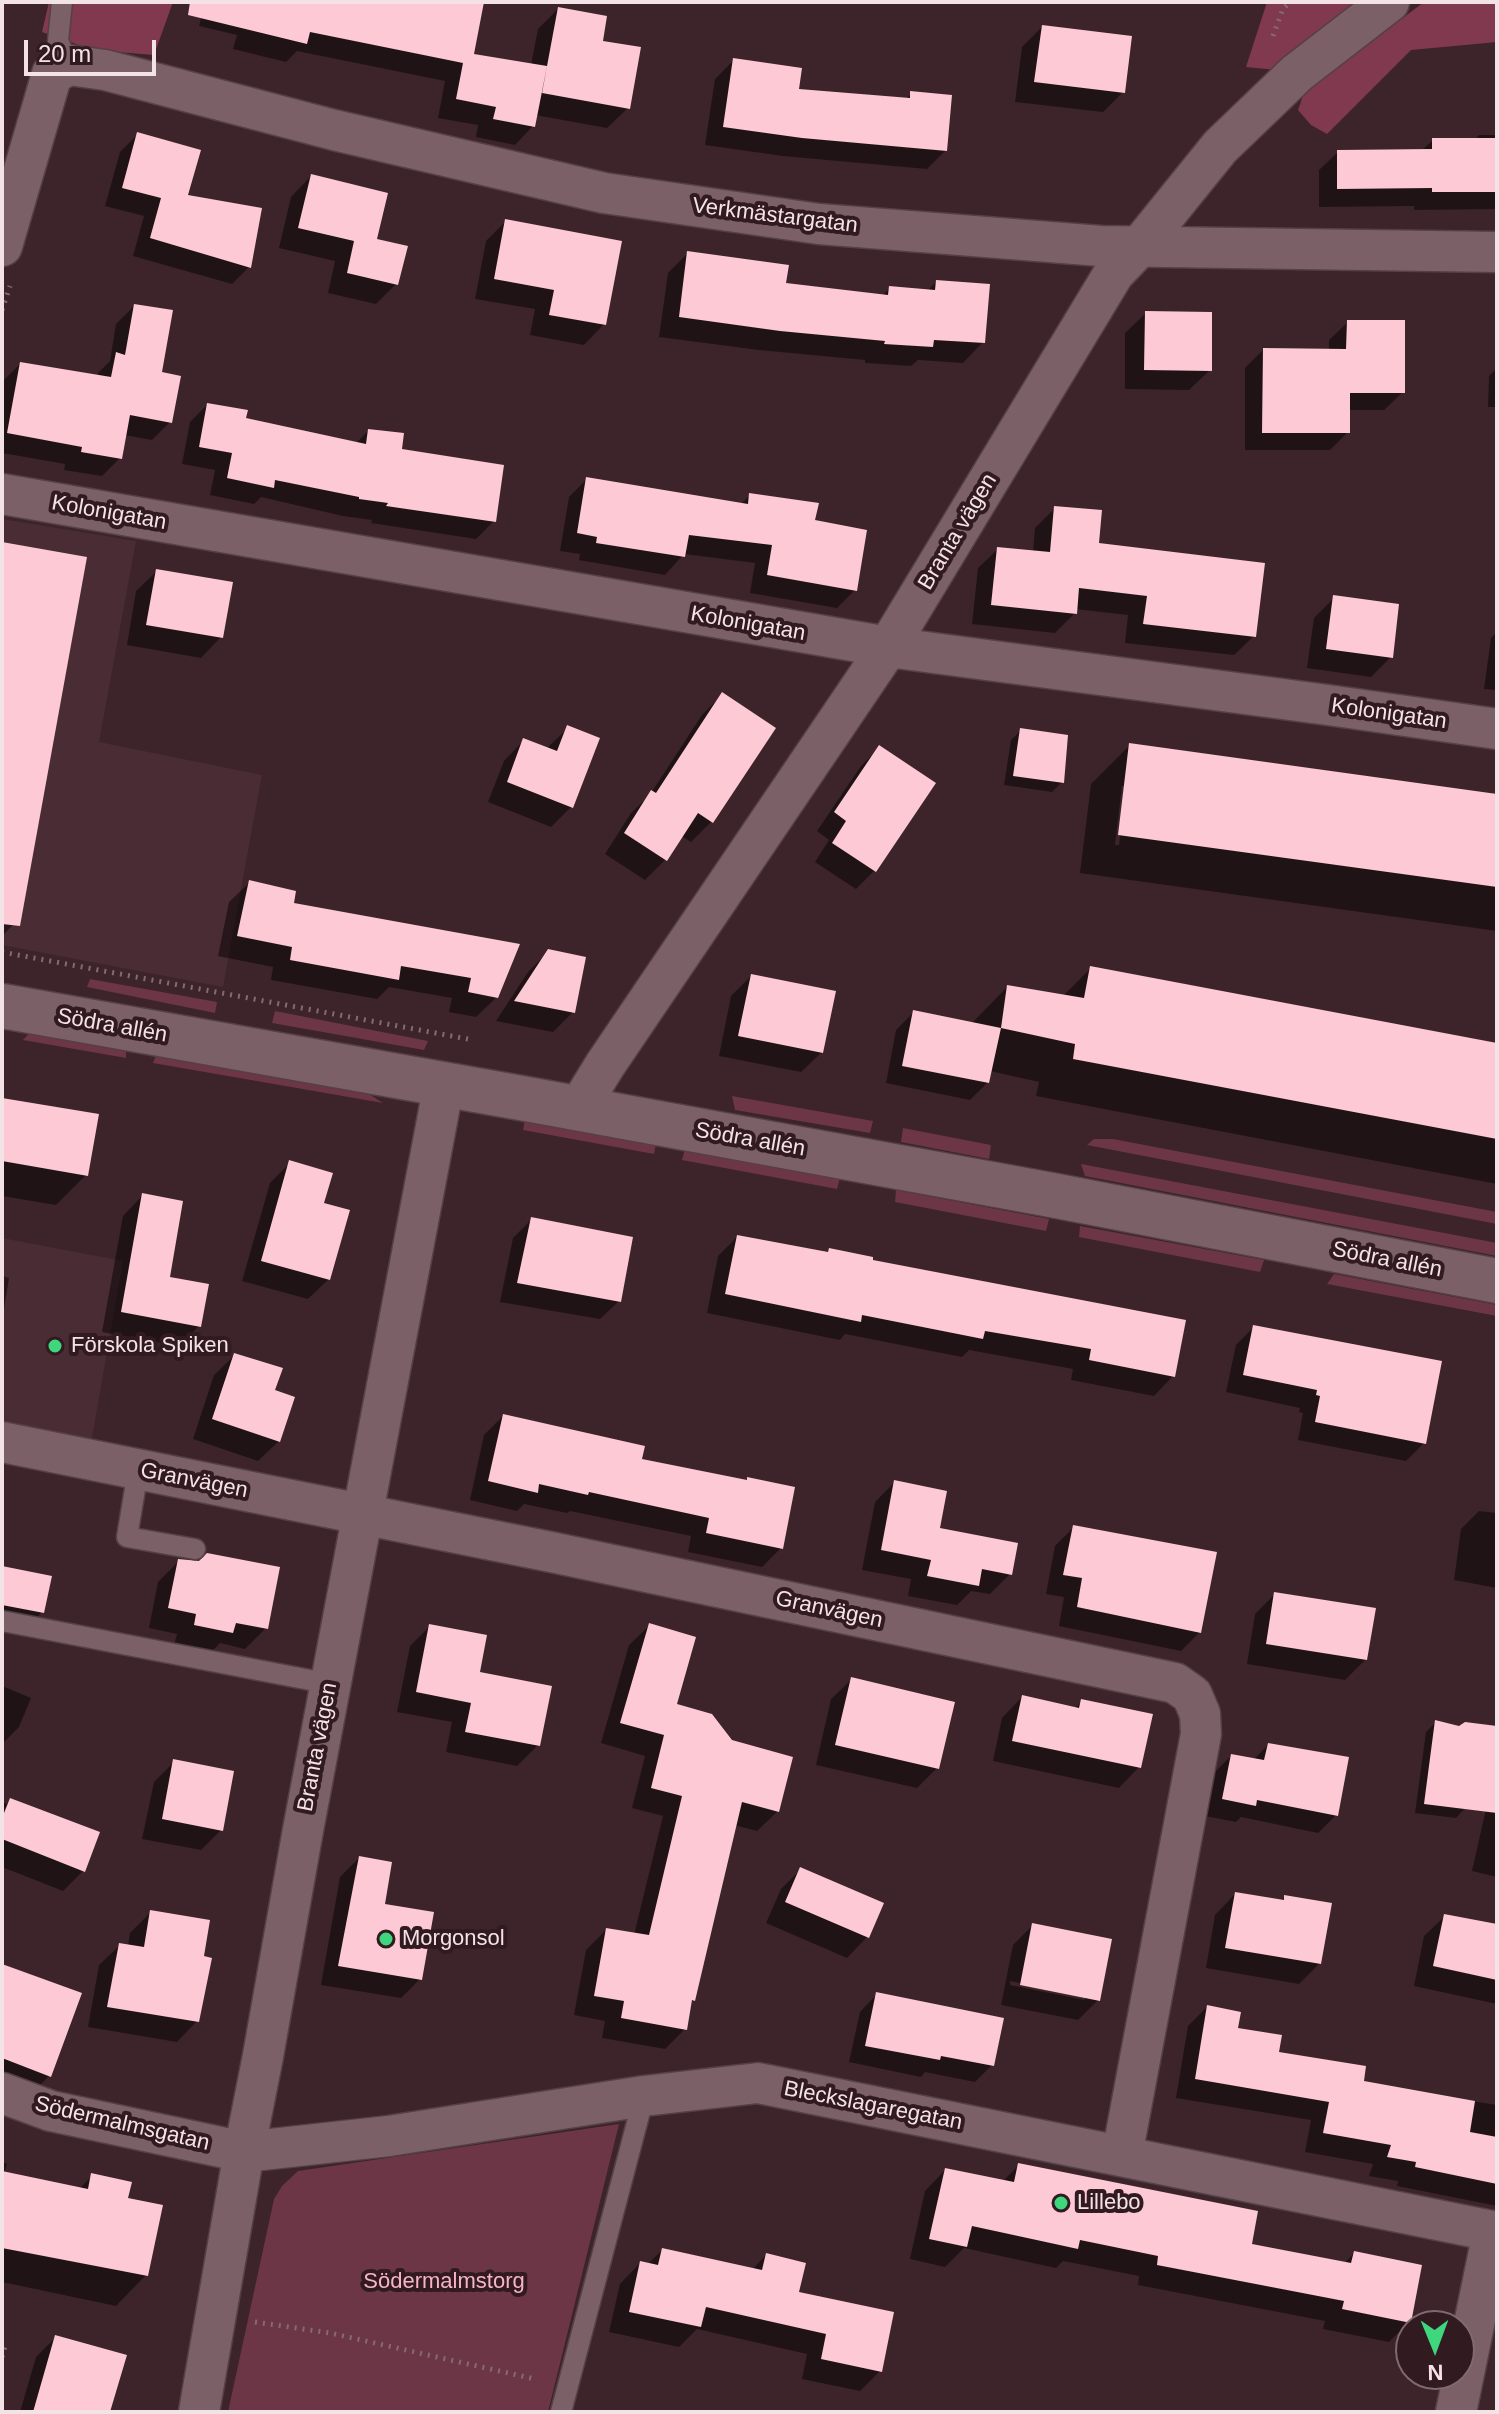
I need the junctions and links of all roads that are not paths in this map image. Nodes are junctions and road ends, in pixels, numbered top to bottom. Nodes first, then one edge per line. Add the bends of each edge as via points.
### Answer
1 (62, 2) edge
2 (1389, 2) edge
3 (69, 65) junction
4 (2, 246) edge
5 (1140, 246) junction
6 (1497, 252) edge
7 (2, 494) edge
8 (888, 647) junction
9 (1497, 729) edge
10 (2, 1006) edge
11 (444, 1084) junction
12 (578, 1109) junction
13 (1497, 1281) edge
14 (2, 1442) edge
15 (138, 1471) junction
16 (363, 1514) junction
17 (195, 1549) dead end
18 (2, 1621) edge
19 (331, 1684) junction
20 (2, 2093) edge
21 (644, 2096) junction
22 (244, 2152) junction
23 (1122, 2155) junction
24 (1495, 2232) edge
25 (199, 2412) edge
26 (561, 2412) edge
27 (1456, 2412) edge

1 - 3 lane via 58,41
2 - 5 street, Branta vägen via 1297,73 1220,147
3 - 4 street via 52,74
3 - 5 street, Verkmästargatan via 604,193 819,224
5 - 6 street, Verkmästargatan
5 - 8 street, Branta vägen via 1114,273
7 - 8 street, Kolonigatan
8 - 9 street, Kolonigatan
8 - 12 street, Branta vägen
10 - 11 street, Södra allén
11 - 12 street, Södra allén
11 - 16 street, Branta vägen
12 - 13 street, Södra allén
14 - 15 street, Granvägen
15 - 16 street, Granvägen
15 - 17 lane via 127,1537
16 - 19 street, Branta vägen
16 - 23 street, Granvägen via 1175,1683 1192,1695 1201,1734
18 - 19 lane
19 - 22 street, Branta vägen
20 - 22 street, Södermalmsgatan via 51,2111
21 - 22 street, Bleckslagaregatan via 389,2136
21 - 23 street, Bleckslagaregatan via 758,2083
21 - 26 lane
22 - 25 street, Branta vägen
23 - 24 street, Bleckslagaregatan
24 - 27 street

